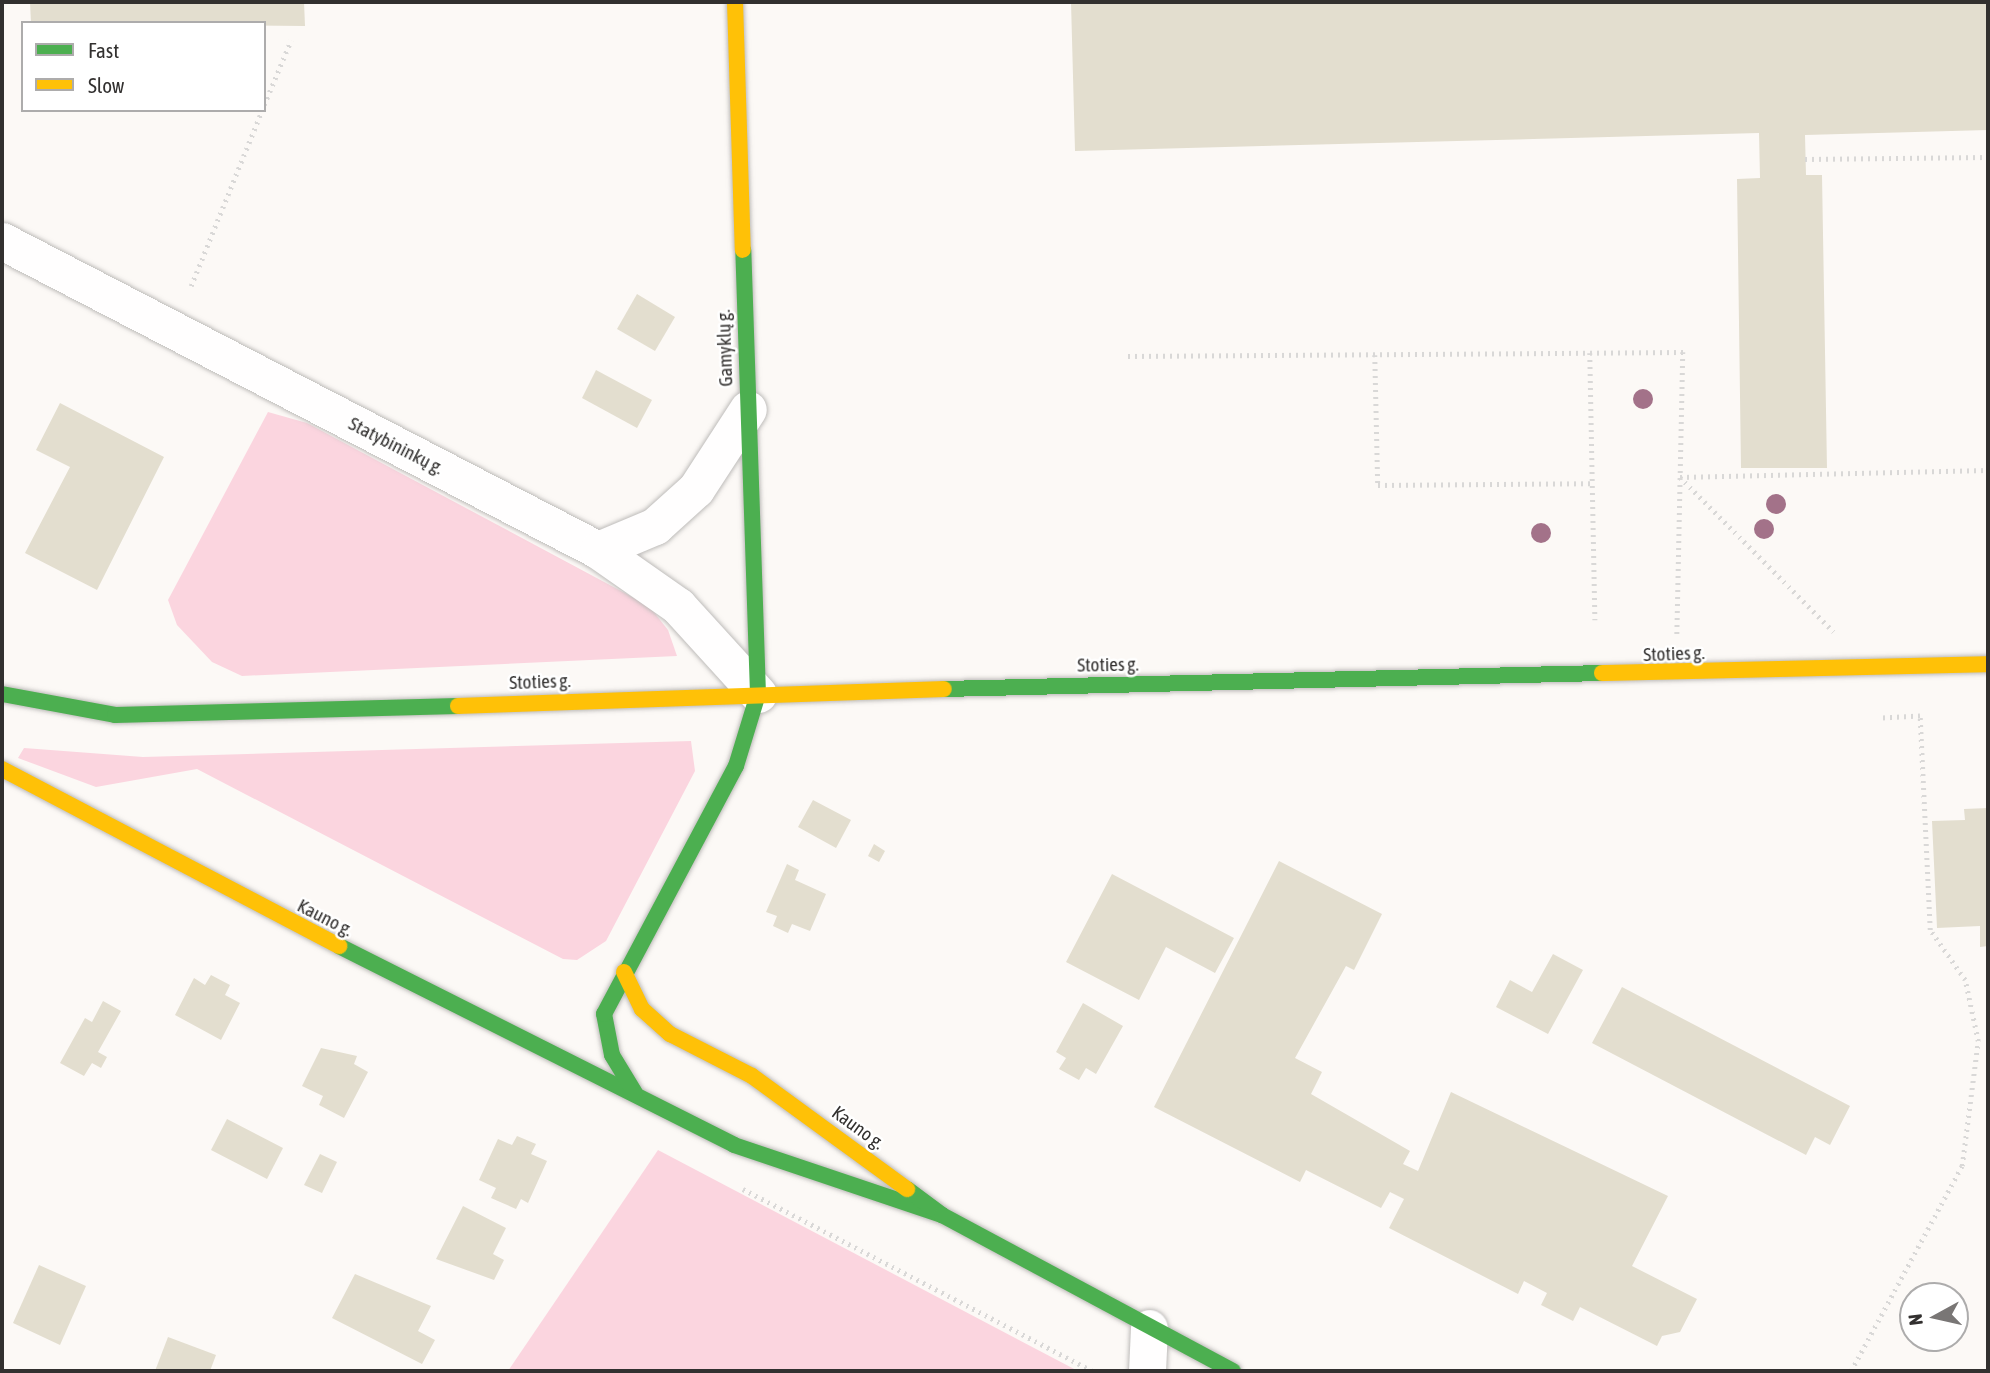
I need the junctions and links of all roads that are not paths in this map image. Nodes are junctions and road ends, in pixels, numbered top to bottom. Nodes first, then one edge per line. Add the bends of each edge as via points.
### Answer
1 (735, 2) edge
2 (2, 241) edge
3 (748, 409) junction
4 (598, 550) junction
5 (1988, 664) edge
6 (2, 694) edge
7 (758, 694) junction
8 (2, 769) edge
9 (624, 972) junction
10 (635, 1093) junction
11 (942, 1215) junction
12 (1149, 1328) junction
13 (1147, 1371) edge
14 (1233, 1371) edge

1 - 3 main road, Gamyklų g.
2 - 4 street, Statybininkų g.
3 - 4 street via 696,489 656,526
3 - 7 main road, Gamyklų g.
4 - 7 street, Statybininkų g. via 678,606
5 - 7 main road, Stoties g.
6 - 7 main road, Stoties g. via 115,715 228,715
7 - 9 main road via 737,766
8 - 10 main road, Kauno g. via 529,1047
9 - 10 main road via 604,1014 612,1055
9 - 11 main road, Kauno g. via 642,1009 670,1034 752,1076
10 - 11 main road, Kauno g. via 734,1145
11 - 12 main road, Kauno g.
12 - 13 street
12 - 14 main road, Kauno g.

